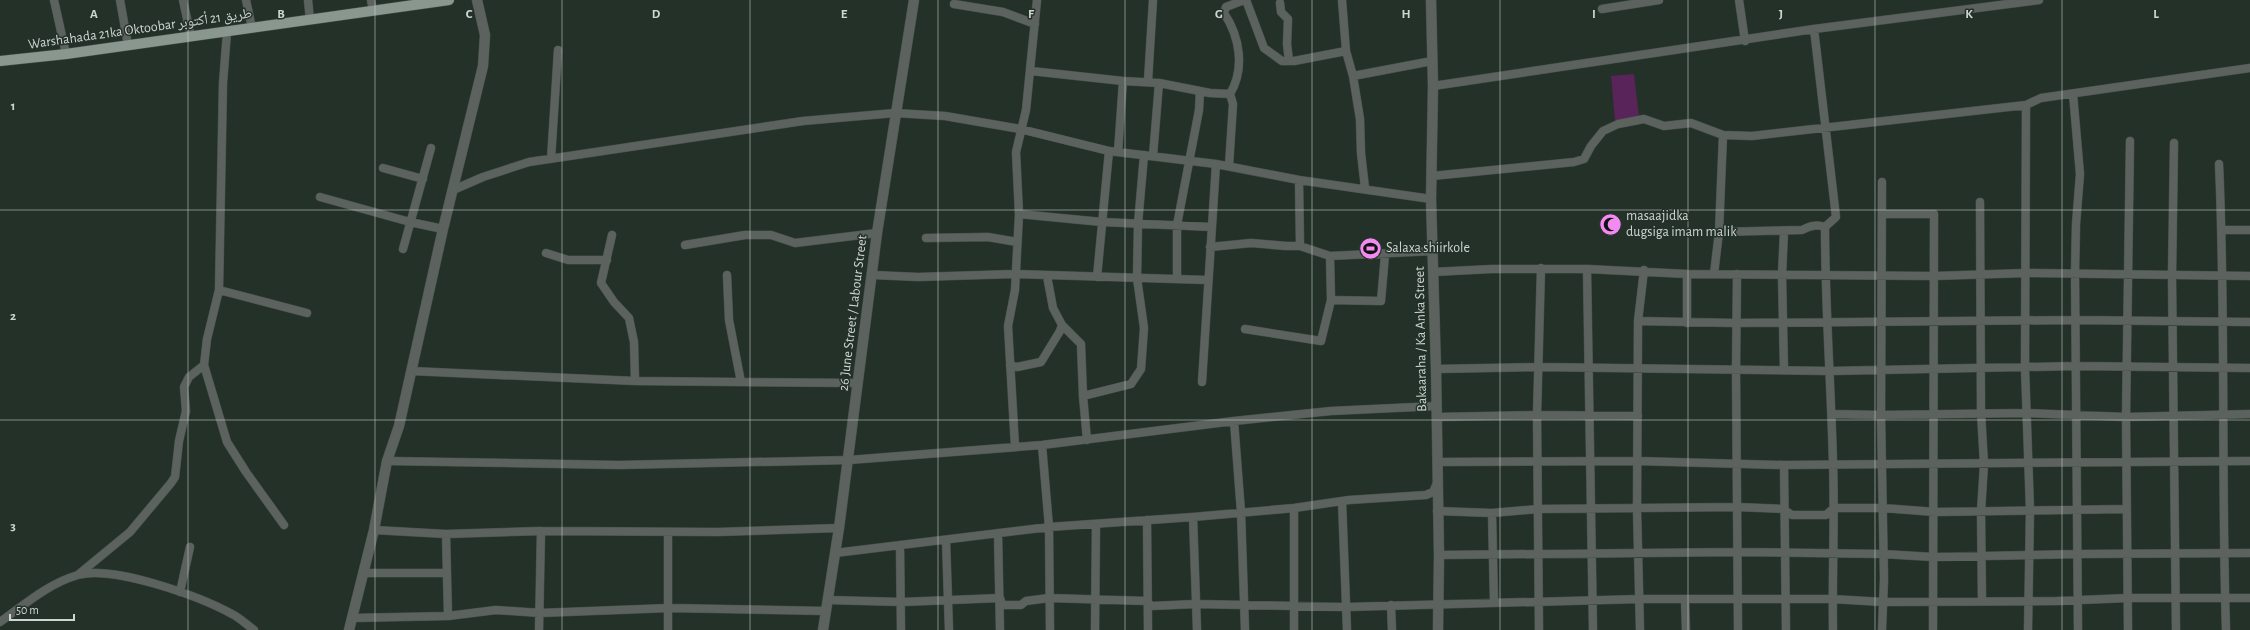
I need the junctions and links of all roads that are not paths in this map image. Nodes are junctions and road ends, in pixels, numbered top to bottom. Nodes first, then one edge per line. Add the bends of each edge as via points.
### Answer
1 (54, 0) edge
2 (120, 0) edge
3 (183, 0) edge
4 (246, 0) edge
5 (308, 0) edge
6 (372, 0) edge
7 (450, 0) edge
8 (477, 0) edge
9 (914, 0) edge
10 (1037, 0) edge
11 (1153, 0) edge
12 (1245, 0) edge
13 (1342, 0) edge
14 (1431, 0) edge
15 (1658, 0) edge
16 (1739, 0) edge
17 (2039, 0) edge
18 (433, 1) edge
19 (1280, 3) dead end
20 (954, 4) dead end
21 (1602, 9) dead end
22 (373, 12) junction
23 (310, 20) junction
24 (1035, 24) junction
25 (252, 28) junction
26 (1814, 29) junction
27 (227, 32) junction
28 (191, 37) junction
29 (1744, 41) junction
30 (128, 45) junction
31 (558, 50) dead end
32 (1346, 51) junction
33 (66, 54) junction
34 (0, 60) edge
35 (1289, 61) junction
36 (1432, 61) junction
37 (2250, 68) edge
38 (1031, 71) junction
39 (1353, 76) junction
40 (1123, 81) junction
41 (1148, 82) junction
42 (1159, 83) junction
43 (1433, 86) junction
44 (1200, 91) junction
45 (1230, 94) junction
46 (2073, 94) junction
47 (2026, 105) junction
48 (895, 113) junction
49 (1826, 128) junction
50 (1020, 129) junction
51 (1723, 135) junction
52 (2130, 141) dead end
53 (2174, 144) dead end
54 (432, 148) dead end
55 (1114, 151) junction
56 (1144, 155) junction
57 (1153, 156) junction
58 (551, 159) junction
59 (1189, 160) junction
60 (1216, 164) junction
61 (2219, 164) dead end
62 (1229, 166) junction
63 (383, 168) dead end
64 (1432, 176) junction
65 (423, 179) junction
66 (1299, 180) junction
67 (1882, 182) dead end
68 (1365, 188) junction
69 (453, 190) junction
70 (320, 197) dead end
71 (1431, 199) junction
72 (1980, 202) dead end
73 (1019, 214) junction
74 (1882, 214) junction
75 (410, 222) junction
76 (1102, 222) junction
77 (1138, 224) junction
78 (1178, 225) junction
79 (1212, 227) junction
80 (1825, 227) junction
81 (443, 229) junction
82 (2222, 230) junction
83 (2250, 230) edge
84 (1784, 231) junction
85 (1719, 232) junction
86 (877, 233) junction
87 (612, 235) dead end
88 (926, 238) dead end
89 (1017, 242) junction
90 (685, 245) dead end
91 (1300, 246) junction
92 (1210, 247) junction
93 (403, 249) dead end
94 (1433, 251) junction
95 (546, 253) dead end
96 (1385, 255) junction
97 (1330, 256) junction
98 (607, 260) junction
99 (1541, 268) junction
100 (1587, 268) junction
101 (1644, 270) junction
102 (1433, 272) junction
103 (1980, 273) junction
104 (2026, 273) junction
105 (1014, 274) junction
106 (1688, 274) junction
107 (1714, 274) junction
108 (1737, 274) junction
109 (2075, 274) junction
110 (2128, 274) junction
111 (727, 275) dead end
112 (872, 275) junction
113 (1782, 275) junction
114 (1825, 275) junction
115 (1883, 275) junction
116 (1046, 276) junction
117 (1934, 276) junction
118 (2223, 276) junction
119 (2250, 276) edge
120 (1097, 277) junction
121 (2172, 277) junction
122 (1137, 278) junction
123 (1177, 278) junction
124 (1207, 280) junction
125 (219, 290) junction
126 (1331, 300) junction
127 (307, 313) dead end
128 (2075, 320) junction
129 (2126, 320) junction
130 (1638, 321) junction
131 (1828, 321) junction
132 (2025, 321) junction
133 (1882, 322) junction
134 (1934, 322) junction
135 (1981, 322) junction
136 (2173, 322) junction
137 (2223, 322) junction
138 (2250, 322) edge
139 (1687, 323) junction
140 (1736, 323) junction
141 (1783, 323) junction
142 (1062, 325) junction
143 (1245, 329) dead end
144 (204, 365) junction
145 (1010, 365) junction
146 (2075, 366) junction
147 (2127, 366) junction
148 (1538, 367) junction
149 (2174, 367) junction
150 (2223, 367) junction
151 (1589, 368) junction
152 (1981, 368) junction
153 (2025, 368) junction
154 (2250, 368) edge
155 (1436, 369) junction
156 (1638, 369) junction
157 (1934, 369) junction
158 (1784, 370) junction
159 (1881, 370) junction
160 (411, 371) junction
161 (1736, 371) junction
162 (1830, 371) junction
163 (635, 381) junction
164 (741, 382) junction
165 (1202, 382) dead end
166 (858, 383) junction
167 (1083, 396) junction
168 (1437, 406) junction
169 (1935, 413) junction
170 (1981, 413) junction
171 (2026, 413) junction
172 (1832, 414) junction
173 (2075, 414) junction
174 (2224, 414) junction
175 (2250, 414) edge
176 (1537, 415) junction
177 (1589, 415) junction
178 (1881, 415) junction
179 (2174, 415) junction
180 (1638, 416) junction
181 (1437, 417) junction
182 (2126, 417) junction
183 (1234, 421) junction
184 (1087, 440) junction
185 (1042, 445) junction
186 (1015, 446) junction
187 (387, 460) junction
188 (848, 460) junction
189 (1637, 461) junction
190 (2224, 461) junction
191 (2250, 461) edge
192 (1437, 462) junction
193 (1537, 462) junction
194 (1590, 462) junction
195 (1935, 462) junction
196 (2126, 462) junction
197 (2175, 462) junction
198 (1881, 463) junction
199 (2028, 463) junction
200 (2076, 463) junction
201 (1737, 464) junction
202 (1784, 464) junction
203 (1834, 464) junction
204 (1984, 464) junction
205 (1437, 483) junction
206 (1342, 501) junction
207 (1737, 507) junction
208 (1294, 508) junction
209 (1834, 508) junction
210 (1883, 508) junction
211 (2077, 508) junction
212 (1538, 509) junction
213 (1590, 509) junction
214 (1637, 509) junction
215 (1783, 509) junction
216 (2127, 509) junction
217 (2030, 510) junction
218 (1437, 511) junction
219 (1241, 512) junction
220 (1934, 512) junction
221 (1981, 512) junction
222 (1492, 513) junction
223 (1193, 517) junction
224 (1147, 520) junction
225 (1096, 524) junction
226 (284, 525) dead end
227 (1049, 527) junction
228 (839, 528) junction
229 (374, 530) junction
230 (541, 531) junction
231 (668, 532) junction
232 (998, 533) junction
233 (446, 534) junction
234 (946, 540) junction
235 (900, 545) junction
236 (190, 547) dead end
237 (1737, 552) junction
238 (835, 553) junction
239 (1639, 553) junction
240 (1785, 553) junction
241 (2176, 553) junction
242 (2224, 553) junction
243 (2250, 553) edge
244 (1540, 554) junction
245 (1592, 554) junction
246 (1835, 554) junction
247 (1883, 554) junction
248 (2078, 554) junction
249 (2127, 554) junction
250 (1439, 555) junction
251 (1493, 555) junction
252 (1981, 555) junction
253 (2029, 556) junction
254 (1934, 558) junction
255 (363, 573) junction
256 (447, 573) junction
257 (78, 575) junction
258 (180, 592) junction
259 (1000, 598) junction
260 (1050, 598) junction
261 (2128, 598) junction
262 (2224, 598) junction
263 (2250, 598) edge
264 (1640, 599) junction
265 (1832, 599) junction
266 (2176, 599) junction
267 (828, 600) junction
268 (947, 600) junction
269 (1096, 600) junction
270 (1685, 600) junction
271 (1737, 600) junction
272 (1784, 600) junction
273 (2078, 600) junction
274 (1147, 601) junction
275 (1933, 601) junction
276 (1982, 601) junction
277 (2028, 601) junction
278 (902, 602) junction
279 (1494, 602) junction
280 (1539, 602) junction
281 (1592, 602) junction
282 (1883, 602) junction
283 (1196, 604) junction
284 (1391, 605) junction
285 (1438, 605) junction
286 (1245, 606) junction
287 (1294, 607) junction
288 (1347, 607) junction
289 (669, 608) junction
290 (826, 611) junction
291 (540, 613) junction
292 (448, 616) junction
293 (352, 618) junction
294 (0, 622) edge
295 (254, 630) edge
296 (349, 630) edge
297 (539, 630) edge
298 (668, 630) edge
299 (823, 630) edge
300 (901, 630) edge
301 (949, 630) edge
302 (1000, 630) edge
303 (1050, 630) edge
304 (1095, 630) edge
305 (1148, 630) edge
306 (1197, 630) edge
307 (1245, 630) edge
308 (1294, 630) edge
309 (1347, 630) edge
310 (1392, 630) edge
311 (1438, 630) edge
312 (1539, 630) edge
313 (1593, 630) edge
314 (1640, 630) edge
315 (1686, 630) edge
316 (1738, 630) edge
317 (1786, 630) edge
318 (1834, 630) edge
319 (1882, 630) edge
320 (1934, 630) edge
321 (2028, 630) edge
322 (2078, 630) edge
323 (2128, 630) edge
324 (2176, 630) edge
325 (2226, 630) edge

1 - 33 street
2 - 30 street
3 - 28 street
4 - 25 street
5 - 23 street
6 - 22 street
7 - 18 main road, Warshahada 21ka Oktoobar طريق 21 أكتوبر
8 - 69 street via 485,35 483,66
9 - 48 street, 26 June Street / Labour Street
10 - 24 street
11 - 41 street
12 - 35 street via 1264,48 1282,61
12 - 45 street via 1226,7 1225,10 1237,41 1240,66 1236,85
13 - 32 street
14 - 36 street, Bakaaraha / Ka Anka Street
15 - 21 street
16 - 29 street
17 - 26 street
18 - 22 main road, Warshahada 21ka Oktoobar طريق 21 أكتوبر
19 - 35 street via 1280,12 1288,19
20 - 24 street via 1003,12
22 - 23 main road, Warshahada 21ka Oktoobar طريق 21 أكتوبر
23 - 25 main road, Warshahada 21ka Oktoobar طريق 21 أكتوبر
24 - 38 street
25 - 27 main road, Warshahada 21ka Oktoobar طريق 21 أكتوبر
26 - 29 street
26 - 49 street
27 - 28 main road, Warshahada 21ka Oktoobar طريق 21 أكتوبر
27 - 125 street
28 - 30 main road, Warshahada 21ka Oktoobar طريق 21 أكتوبر
29 - 43 street
30 - 33 main road, Warshahada 21ka Oktoobar طريق 21 أكتوبر
31 - 58 street
32 - 35 street
32 - 39 street
33 - 34 main road, Warshahada 21ka Oktoobar طريق 21 أكتوبر
36 - 39 street
36 - 43 street, Bakaaraha / Ka Anka Street
37 - 46 street
38 - 40 street
38 - 50 street via 1026,110
39 - 68 street via 1360,119
40 - 41 street
40 - 55 street
41 - 42 street
42 - 44 street
42 - 57 street
43 - 64 street, Bakaaraha / Ka Anka Street
44 - 45 street
44 - 59 street via 1199,110
45 - 62 street via 1233,104
46 - 47 street via 2040,98
46 - 109 street via 2080,174
47 - 49 street
47 - 104 street
48 - 50 street via 945,116
48 - 58 street via 804,121
48 - 86 street, 26 June Street / Labour Street
49 - 51 street via 1752,136
49 - 80 street via 1836,217
50 - 55 street
50 - 73 street via 1016,152
51 - 64 street via 1691,123 1664,126 1644,119 1618,124 1603,131 1584,159 1574,162
51 - 85 street
52 - 110 street
53 - 121 street
54 - 65 street
55 - 56 street
55 - 76 street
56 - 57 street
56 - 77 street
57 - 59 street
58 - 69 street via 511,168
59 - 60 street
59 - 78 street
60 - 62 street
60 - 79 street
61 - 82 street
62 - 66 street
63 - 65 street
64 - 71 street, Bakaaraha / Ka Anka Street
65 - 75 street
66 - 68 street
66 - 91 street
67 - 74 street
68 - 71 street
69 - 81 street
70 - 75 street
71 - 94 street, Bakaaraha / Ka Anka Street
72 - 103 street
73 - 76 street
73 - 89 street
74 - 115 street
74 - 117 street via 1934,214
75 - 81 street
75 - 93 street
76 - 77 street
76 - 120 street
77 - 78 street
77 - 122 street
78 - 79 street
78 - 123 street
79 - 92 street
80 - 84 street
80 - 114 street
81 - 160 street
82 - 83 street
82 - 118 street
84 - 85 street
84 - 113 street
85 - 107 street
86 - 90 street via 795,243 771,235 745,235
86 - 112 street, 26 June Street / Labour Street
87 - 98 street
88 - 89 street via 988,237
89 - 105 street
91 - 92 street via 1250,243
91 - 97 street
92 - 124 street
94 - 96 street
94 - 102 street, Bakaaraha / Ka Anka Street
95 - 98 street via 568,260
96 - 97 street
96 - 126 street via 1381,301
97 - 126 street
98 - 163 street via 601,283 629,318 634,342
99 - 100 street
99 - 102 street
99 - 148 street
100 - 101 street
100 - 151 street
101 - 106 street
101 - 130 street
102 - 155 street, Bakaaraha / Ka Anka Street
103 - 104 street
103 - 117 street
103 - 135 street
104 - 109 street
104 - 132 street
105 - 112 street via 918,277
105 - 116 street
105 - 145 street via 1015,290 1008,326
106 - 107 street
106 - 139 street
107 - 108 street
108 - 113 street
108 - 140 street
109 - 110 street
109 - 128 street
110 - 121 street
110 - 129 street
111 - 164 street via 730,326
112 - 166 street, 26 June Street / Labour Street
113 - 114 street
113 - 141 street
114 - 115 street
114 - 131 street
115 - 117 street
115 - 133 street
116 - 120 street
116 - 142 street via 1053,308
117 - 134 street
118 - 119 street
118 - 121 street
118 - 137 street
120 - 122 street
121 - 136 street
122 - 123 street
122 - 167 street via 1144,328 1140,374 1131,384
123 - 124 street
124 - 165 street
125 - 127 street
125 - 144 street
126 - 143 street via 1321,341
128 - 129 street
128 - 132 street
128 - 146 street
129 - 136 street
129 - 147 street
130 - 139 street
130 - 156 street
131 - 133 street
131 - 141 street
131 - 162 street
132 - 135 street
132 - 153 street
133 - 134 street
133 - 159 street
134 - 135 street
134 - 157 street
135 - 152 street
136 - 137 street
136 - 149 street
137 - 138 street
137 - 150 street
139 - 140 street
140 - 141 street
140 - 161 street
141 - 158 street
142 - 145 street via 1041,362 1017,367
142 - 167 street via 1081,344
144 - 226 street via 227,442
144 - 257 street via 189,377 184,387 186,411 172,483 130,532
145 - 186 street
146 - 147 street
146 - 153 street
146 - 173 street
147 - 149 street
147 - 182 street
148 - 151 street
148 - 155 street
148 - 176 street
149 - 150 street
149 - 179 street
150 - 154 street
150 - 174 street
151 - 156 street
151 - 177 street
152 - 153 street
152 - 157 street
152 - 170 street
153 - 171 street
155 - 168 street, Bakaaraha / Ka Anka Street
156 - 161 street
156 - 180 street
157 - 159 street
157 - 169 street
158 - 161 street
158 - 162 street
159 - 162 street
159 - 178 street
160 - 163 street
160 - 187 street via 400,426
161 - 201 street
162 - 172 street
163 - 164 street
164 - 166 street
166 - 188 street, 26 June Street / Labour Street
167 - 184 street
168 - 181 street, Bakaaraha / Ka Anka Street
168 - 183 street via 1331,411
169 - 170 street
169 - 178 street
169 - 195 street
170 - 171 street
170 - 204 street
171 - 173 street
171 - 199 street
172 - 178 street
172 - 203 street
173 - 182 street
173 - 200 street
174 - 175 street
174 - 179 street
174 - 190 street
176 - 177 street
176 - 181 street
176 - 193 street
177 - 180 street
177 - 194 street
178 - 198 street
179 - 182 street
179 - 197 street
180 - 189 street
181 - 192 street, Bakaaraha / Ka Anka Street
182 - 196 street
183 - 184 street
183 - 219 street
184 - 185 street
185 - 186 street
185 - 227 street
186 - 188 street
187 - 188 street via 619,465
187 - 229 street
188 - 228 street, 26 June Street / Labour Street
189 - 194 street
189 - 201 street
189 - 214 street
190 - 191 street
190 - 197 street
190 - 242 street
192 - 193 street
192 - 205 street, Bakaaraha / Ka Anka Street
193 - 194 street
193 - 212 street
194 - 213 street
195 - 198 street
195 - 204 street
195 - 220 street
196 - 197 street
196 - 200 street
196 - 216 street
197 - 241 street
198 - 203 street
198 - 210 street
199 - 200 street
199 - 204 street
199 - 217 street
200 - 211 street
201 - 202 street
201 - 207 street
202 - 203 street
202 - 215 street
203 - 209 street
204 - 221 street
205 - 206 street via 1433,492 1426,495
205 - 218 street, Bakaaraha / Ka Anka Street
206 - 208 street
206 - 288 street
207 - 214 street
207 - 215 street
207 - 237 street
208 - 219 street
208 - 287 street
209 - 210 street
209 - 215 street via 1826,515 1792,515
209 - 246 street
210 - 220 street
210 - 247 street
211 - 216 street
211 - 217 street
211 - 248 street
212 - 213 street
212 - 222 street
212 - 244 street
213 - 214 street
213 - 245 street
214 - 239 street
215 - 240 street
216 - 249 street
217 - 221 street
217 - 253 street
218 - 222 street
218 - 250 street, Bakaaraha / Ka Anka Street
219 - 223 street
219 - 286 street
220 - 221 street
220 - 254 street
221 - 252 street
222 - 251 street
223 - 224 street
223 - 283 street
224 - 225 street
224 - 274 street
225 - 227 street
225 - 269 street
227 - 232 street
227 - 260 street
228 - 231 street
228 - 238 street, 26 June Street / Labour Street
229 - 233 street
229 - 255 street
230 - 231 street
230 - 233 street
230 - 291 street
231 - 289 street
232 - 234 street
232 - 259 street
233 - 256 street
234 - 235 street
234 - 268 street
235 - 238 street
235 - 278 street
236 - 258 street
237 - 239 street
237 - 240 street
237 - 271 street
238 - 267 street, 26 June Street / Labour Street
239 - 245 street
239 - 264 street
240 - 246 street
240 - 272 street
241 - 242 street
241 - 249 street
241 - 266 street
242 - 243 street
242 - 262 street
244 - 245 street
244 - 251 street
244 - 280 street
245 - 281 street
246 - 247 street
246 - 265 street
247 - 254 street
247 - 282 street
248 - 249 street
248 - 253 street
248 - 273 street
249 - 261 street
250 - 251 street
250 - 285 street, Bakaaraha / Ka Anka Street
251 - 279 street
252 - 253 street
252 - 254 street
252 - 276 street
253 - 277 street
254 - 275 street
255 - 256 street
255 - 293 street
256 - 292 street
257 - 258 street via 110,573
257 - 294 street via 58,582
258 - 295 street via 232,614
259 - 260 street via 1002,605 1021,605 1026,601
259 - 268 street
259 - 302 street
260 - 269 street
260 - 303 street
261 - 266 street
261 - 273 street
261 - 323 street
262 - 263 street
262 - 266 street
262 - 325 street
264 - 270 street
264 - 281 street
264 - 314 street
265 - 272 street
265 - 282 street
265 - 318 street
266 - 324 street
267 - 278 street
267 - 290 street, 26 June Street / Labour Street
268 - 278 street
268 - 301 street
269 - 274 street
269 - 304 street
270 - 271 street
270 - 315 street
271 - 272 street
271 - 316 street
272 - 317 street
273 - 277 street
273 - 322 street
274 - 283 street via 1151,606
274 - 305 street
275 - 276 street
275 - 282 street
275 - 320 street
276 - 277 street
277 - 321 street
278 - 300 street
279 - 280 street
279 - 285 street
280 - 281 street
280 - 312 street
281 - 313 street
282 - 319 street
283 - 286 street
283 - 306 street
284 - 285 street
284 - 288 street
284 - 310 street
285 - 311 street, Bakaaraha / Ka Anka Street
286 - 287 street
286 - 307 street
287 - 288 street
287 - 308 street
288 - 309 street
289 - 290 street
289 - 291 street
289 - 298 street
290 - 299 street, 26 June Street / Labour Street
291 - 292 street via 496,610
291 - 297 street
292 - 293 street
293 - 296 street

